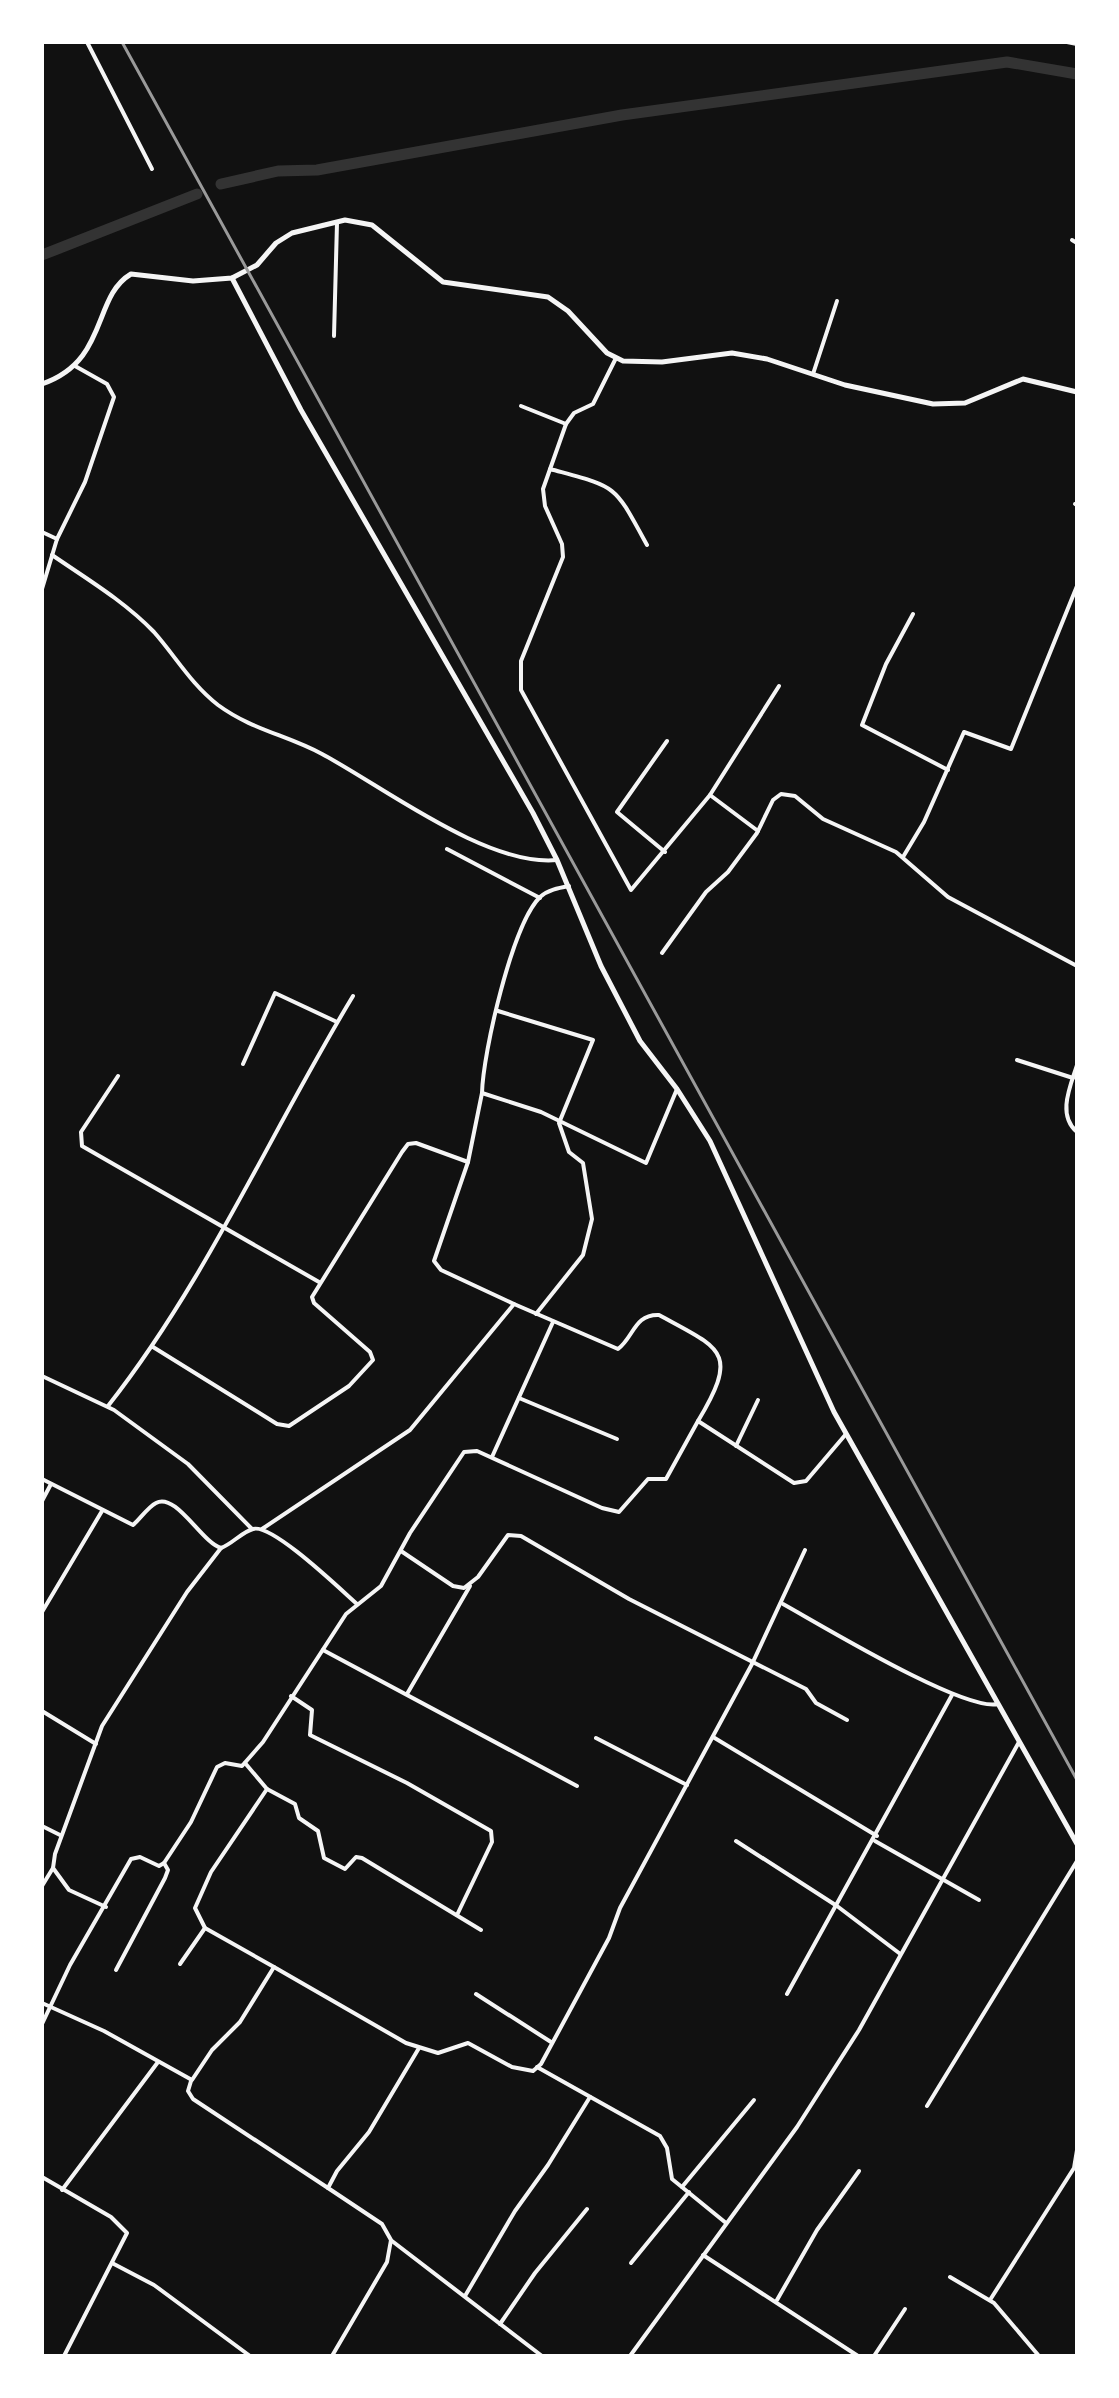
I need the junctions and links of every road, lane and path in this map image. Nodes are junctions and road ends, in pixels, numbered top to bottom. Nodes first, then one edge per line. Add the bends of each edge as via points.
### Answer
1 (87, 42) edge
2 (1067, 42) edge
3 (1077, 44) edge
4 (152, 169) dead end
5 (337, 221) junction
6 (232, 278) junction
7 (837, 301) dead end
8 (334, 336) dead end
9 (616, 358) junction
10 (75, 366) junction
11 (813, 374) junction
12 (42, 384) edge
13 (1077, 392) edge
14 (521, 406) dead end
15 (566, 424) junction
16 (550, 469) junction
17 (42, 532) edge
18 (57, 539) junction
19 (647, 545) dead end
20 (52, 555) junction
21 (1077, 586) edge
22 (42, 589) edge
23 (913, 614) dead end
24 (779, 686) dead end
25 (667, 741) dead end
26 (948, 770) junction
27 (710, 795) junction
28 (758, 831) junction
29 (447, 849) dead end
30 (665, 852) junction
31 (903, 857) junction
32 (557, 860) junction
33 (569, 886) junction
34 (540, 898) junction
35 (662, 953) dead end
36 (1077, 966) edge
37 (353, 996) dead end
38 (498, 1011) junction
39 (337, 1022) junction
40 (1017, 1060) dead end
41 (243, 1064) dead end
42 (1077, 1065) edge
43 (118, 1076) dead end
44 (1073, 1078) junction
45 (677, 1089) junction
46 (482, 1093) junction
47 (559, 1123) junction
48 (1077, 1132) edge
49 (468, 1162) junction
50 (226, 1229) junction
51 (319, 1282) junction
52 (514, 1304) junction
53 (536, 1314) junction
54 (553, 1322) junction
55 (153, 1347) junction
56 (42, 1376) edge
57 (519, 1398) junction
58 (758, 1400) dead end
59 (108, 1406) junction
60 (698, 1421) junction
61 (846, 1434) junction
62 (617, 1439) dead end
63 (736, 1446) junction
64 (492, 1457) junction
65 (42, 1479) edge
66 (51, 1484) junction
67 (42, 1501) edge
68 (102, 1511) junction
69 (252, 1529) junction
70 (262, 1529) junction
71 (221, 1548) junction
72 (805, 1550) dead end
73 (401, 1551) junction
74 (472, 1583) junction
75 (357, 1604) junction
76 (783, 1604) junction
77 (42, 1612) edge
78 (323, 1650) junction
79 (752, 1664) junction
80 (407, 1694) junction
81 (952, 1695) junction
82 (291, 1696) junction
83 (998, 1704) junction
84 (42, 1711) edge
85 (847, 1720) dead end
86 (713, 1737) junction
87 (596, 1738) dead end
88 (1019, 1742) junction
89 (96, 1744) junction
90 (245, 1763) junction
91 (687, 1785) junction
92 (577, 1786) dead end
93 (267, 1789) junction
94 (42, 1826) edge
95 (60, 1835) junction
96 (876, 1839) junction
97 (736, 1841) dead end
98 (1077, 1844) edge
99 (1077, 1861) edge
100 (164, 1863) junction
101 (53, 1868) junction
102 (943, 1879) junction
103 (42, 1886) edge
104 (979, 1900) dead end
105 (837, 1906) junction
106 (106, 1907) junction
107 (457, 1915) junction
108 (205, 1928) junction
109 (481, 1930) dead end
110 (899, 1954) junction
111 (180, 1964) dead end
112 (274, 1967) junction
113 (116, 1970) dead end
114 (476, 1994) dead end
115 (787, 1994) dead end
116 (42, 2003) edge
117 (49, 2008) junction
118 (42, 2024) edge
119 (551, 2042) junction
120 (419, 2048) junction
121 (158, 2062) junction
122 (537, 2067) junction
123 (192, 2080) junction
124 (590, 2097) junction
125 (754, 2100) dead end
126 (927, 2106) dead end
127 (1077, 2150) edge
128 (859, 2171) dead end
129 (42, 2177) edge
130 (682, 2187) junction
131 (328, 2188) junction
132 (62, 2190) junction
133 (689, 2192) junction
134 (587, 2209) dead end
135 (726, 2223) junction
136 (391, 2240) junction
137 (703, 2255) junction
138 (112, 2263) junction
139 (631, 2263) dead end
140 (950, 2277) dead end
141 (465, 2296) junction
142 (777, 2300) junction
143 (990, 2300) junction
144 (905, 2309) dead end
145 (500, 2324) junction
146 (64, 2356) edge
147 (250, 2356) edge
148 (332, 2356) edge
149 (542, 2356) edge
150 (630, 2356) edge
151 (858, 2356) edge
152 (874, 2356) edge
153 (1039, 2356) edge

1 - 4 street
2 - 3 street
5 - 6 street via 292,233 257,265
5 - 8 street
5 - 9 street via 372,225 443,282 548,297
6 - 10 street via 193,281 131,274 115,289 97,334
6 - 32 street via 301,410
7 - 11 street
9 - 11 street via 662,362 732,353
9 - 15 street via 593,404 574,413
10 - 12 street
10 - 18 street via 107,384 114,397 85,482
11 - 13 street via 933,404 965,403 1023,379
14 - 15 street
15 - 16 street
16 - 19 street via 613,488
16 - 30 street via 543,497 563,557 521,661 521,690 628,888 635,889
17 - 18 street
18 - 20 street
20 - 22 street
20 - 32 street via 115,598 154,633 188,679 257,730 319,753 394,800 461,833 528,860
21 - 26 street via 1011,749 964,732
23 - 26 street via 862,725
24 - 27 street
25 - 30 street via 617,812
26 - 31 street
27 - 28 street
27 - 30 street
28 - 31 street via 775,798 792,795 823,819
28 - 35 street
29 - 34 street
31 - 36 street via 948,897
32 - 33 street
33 - 34 street
33 - 45 street via 601,966 640,1041
34 - 38 street via 516,942
37 - 39 street
38 - 46 street
38 - 47 street via 593,1040
39 - 41 street via 275,993
39 - 50 street via 292,1097
40 - 44 street
42 - 44 street
43 - 50 street via 81,1132 82,1146
44 - 48 street via 1066,1119
45 - 47 street via 646,1163
45 - 61 street via 710,1141
46 - 47 street
46 - 49 street
47 - 53 street via 569,1152 583,1163 592,1219 583,1255
49 - 51 street via 408,1144
49 - 52 street via 435,1265
50 - 51 street
50 - 55 street
51 - 55 street via 314,1303 373,1360 349,1386 289,1426 277,1424
52 - 53 street
52 - 70 street via 410,1430
53 - 54 street
54 - 57 street
54 - 60 street via 618,1349 640,1319 659,1315 712,1344 720,1352 722,1370
55 - 59 street
56 - 59 street
57 - 62 street
57 - 64 street
58 - 63 street
59 - 69 street via 188,1464
60 - 63 street
60 - 64 street via 666,1479 648,1479 619,1512
61 - 63 street via 800,1483
61 - 83 street
64 - 73 street via 464,1452
65 - 66 street
66 - 67 street
66 - 68 street
68 - 71 street via 133,1525 165,1501
68 - 77 street
69 - 70 street
69 - 71 street
70 - 75 street
71 - 89 street via 187,1592 102,1726
72 - 76 street
73 - 74 street via 453,1586
73 - 75 street via 381,1586
74 - 79 street via 508,1535 521,1536
74 - 80 street
75 - 78 street
76 - 79 street
76 - 81 street
78 - 80 street
78 - 82 street
79 - 85 street via 806,1689 816,1703
79 - 86 street
80 - 92 street
81 - 83 street via 987,1707
81 - 96 street
82 - 90 street
82 - 107 street via 312,1710 310,1735 491,1831 492,1842
83 - 88 street
84 - 89 street
86 - 91 street
86 - 96 street
87 - 91 street
88 - 98 street
88 - 102 street
89 - 95 street
90 - 93 street
90 - 100 street via 217,1767
91 - 119 street
93 - 107 street via 295,1804 299,1818 318,1831 324,1858 345,1869 356,1857 362,1858
93 - 108 street via 197,1898 195,1908
94 - 95 street
95 - 101 street
96 - 102 street
96 - 105 street
97 - 105 street
99 - 126 street
100 - 106 street via 131,1859
100 - 113 street via 165,1878
101 - 103 street
101 - 106 street via 69,1890
102 - 104 street
102 - 110 street
105 - 110 street
105 - 115 street
106 - 117 street
107 - 109 street
108 - 111 street
108 - 112 street
110 - 135 street via 859,2030 797,2127
112 - 120 street
112 - 123 street via 240,2022
114 - 119 street
116 - 117 street
117 - 118 street
117 - 121 street
119 - 122 street
120 - 122 street via 448,2052 468,2043 524,2072
120 - 131 street
121 - 123 street
121 - 132 street
122 - 124 street
123 - 131 street via 188,2091 193,2099
124 - 130 street via 660,2136 670,2174
124 - 141 street
125 - 130 street
127 - 143 street via 1074,2168
128 - 142 street
129 - 132 street
130 - 133 street
131 - 136 street via 372,2216
132 - 138 street via 125,2229 126,2239
133 - 135 street
133 - 139 street
134 - 145 street
135 - 137 street
136 - 141 street
136 - 148 street via 387,2262
137 - 142 street
137 - 150 street
138 - 146 street
138 - 147 street via 154,2285
140 - 143 street
141 - 145 street
142 - 151 street
143 - 153 street
144 - 152 street
145 - 149 street

